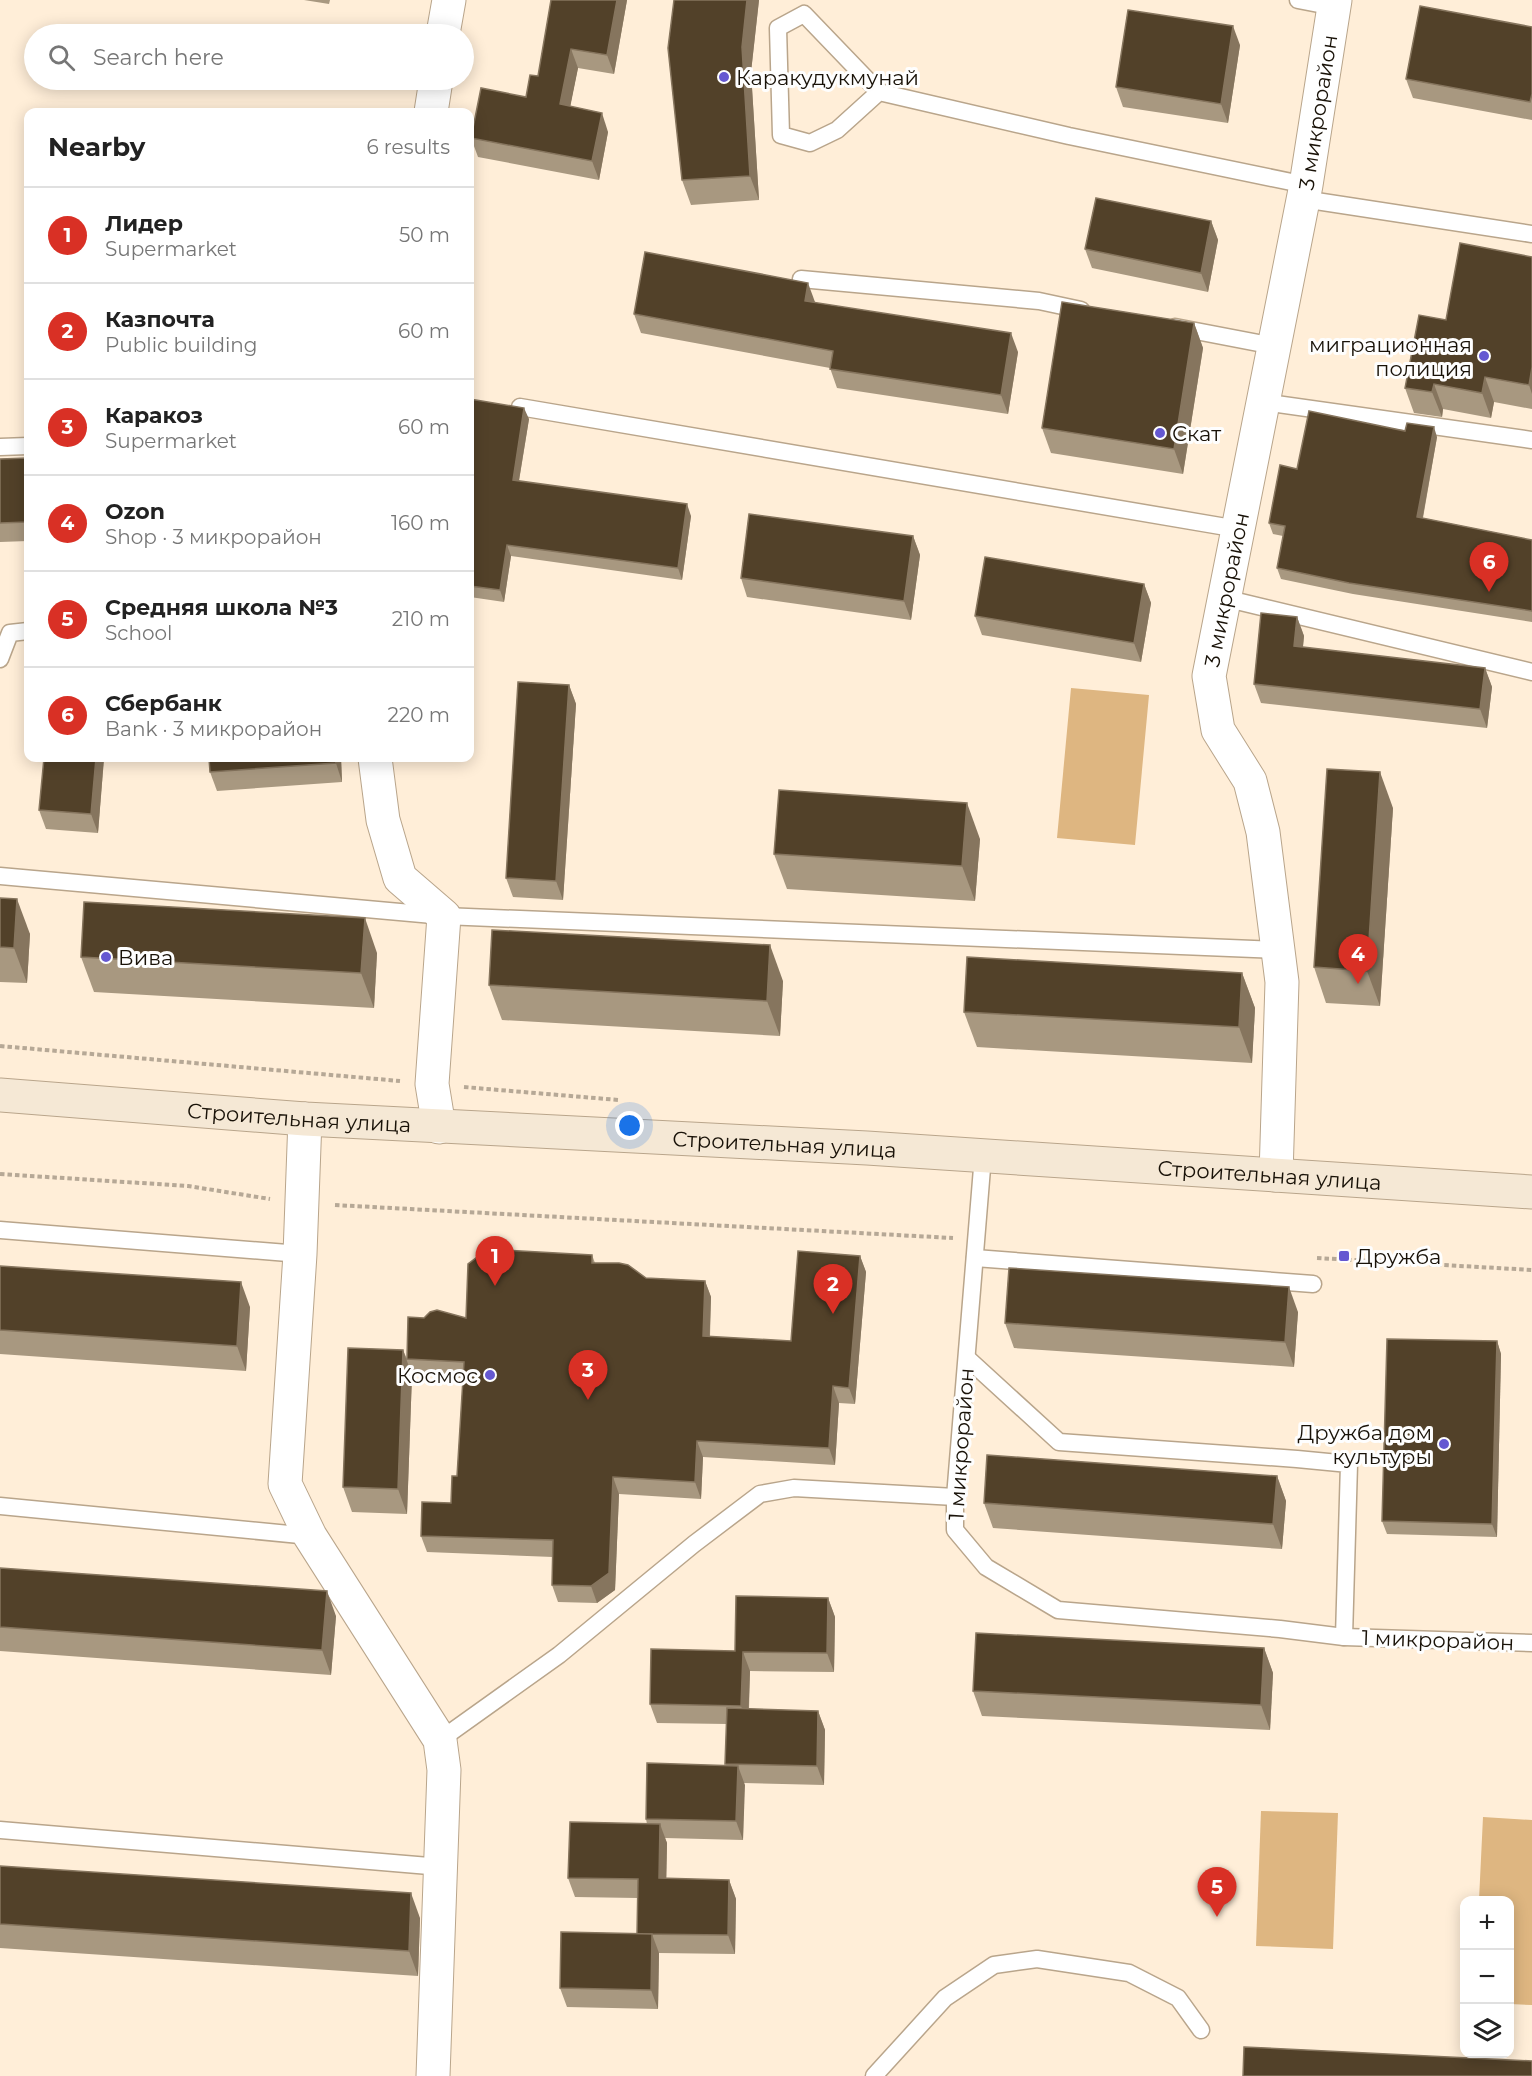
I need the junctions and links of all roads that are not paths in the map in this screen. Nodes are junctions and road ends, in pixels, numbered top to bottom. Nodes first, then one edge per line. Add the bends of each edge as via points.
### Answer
1 (449, 0) edge
2 (1298, 0) edge
3 (1335, 4) edge
4 (445, 24) edge
5 (434, 90) edge
6 (879, 92) junction
7 (432, 108) edge
8 (1304, 192) junction
9 (1532, 234) edge
10 (801, 279) edge
11 (1098, 313) edge
12 (1156, 324) edge
13 (1274, 346) junction
14 (1263, 402) junction
15 (520, 407) edge
16 (1532, 440) edge
17 (24, 446) edge
18 (0, 447) edge
19 (1238, 529) junction
20 (1224, 598) junction
21 (24, 631) edge
22 (0, 659) edge
23 (1532, 672) edge
24 (376, 762) edge
25 (0, 876) edge
26 (444, 916) junction
27 (1278, 950) junction
28 (0, 1095) edge
29 (305, 1119) junction
30 (439, 1127) junction
31 (982, 1156) junction
32 (1276, 1175) junction
33 (1532, 1192) edge
34 (0, 1230) edge
35 (300, 1254) junction
36 (975, 1258) junction
37 (1313, 1284) dead end
38 (967, 1358) junction
39 (955, 1497) junction
40 (0, 1506) edge
41 (310, 1536) junction
42 (1344, 1637) junction
43 (1532, 1643) edge
44 (440, 1740) junction
45 (0, 1830) edge
46 (441, 1867) junction
47 (1201, 2030) dead end
48 (433, 2076) edge
49 (874, 2076) edge

1 - 4 street
2 - 3 lane
3 - 8 street, 3 микрорайон
5 - 7 street
6 - 6 lane via 804,14 778,28 781,135 810,143 837,130
6 - 8 lane
8 - 9 lane
8 - 13 street, 3 микрорайон
10 - 11 lane via 1039,302
12 - 13 lane
13 - 14 street, 3 микрорайон
14 - 16 lane
14 - 19 street, 3 микрорайон
15 - 19 lane
17 - 18 lane
19 - 20 street, 3 микрорайон
20 - 23 lane
20 - 27 street, 3 микрорайон via 1209,676 1218,730 1250,781 1263,832
21 - 22 lane via 10,633
24 - 26 street via 383,820 400,878
25 - 26 lane
26 - 27 lane
26 - 30 street via 432,1084
27 - 32 street, 3 микрорайон via 1282,982
28 - 29 main road, Строительная улица
29 - 30 main road, Строительная улица
29 - 35 street
30 - 31 main road, Строительная улица
31 - 32 main road, Строительная улица
31 - 36 lane, 1 микрорайон
32 - 33 main road, Строительная улица
34 - 35 lane
35 - 41 street via 285,1484
36 - 37 lane
36 - 38 lane, 1 микрорайон
38 - 39 lane, 1 микрорайон
38 - 42 lane, 1 микрорайон via 1059,1442 1349,1464
39 - 42 lane, 1 микрорайон via 955,1530 986,1566 1058,1610
39 - 44 lane via 794,1488 760,1494 559,1655
40 - 41 lane
41 - 44 street
42 - 43 lane, 1 микрорайон
44 - 46 street via 444,1770
45 - 46 lane
46 - 48 street
47 - 49 lane via 1178,1998 1129,1973 1037,1959 994,1965 945,1998

